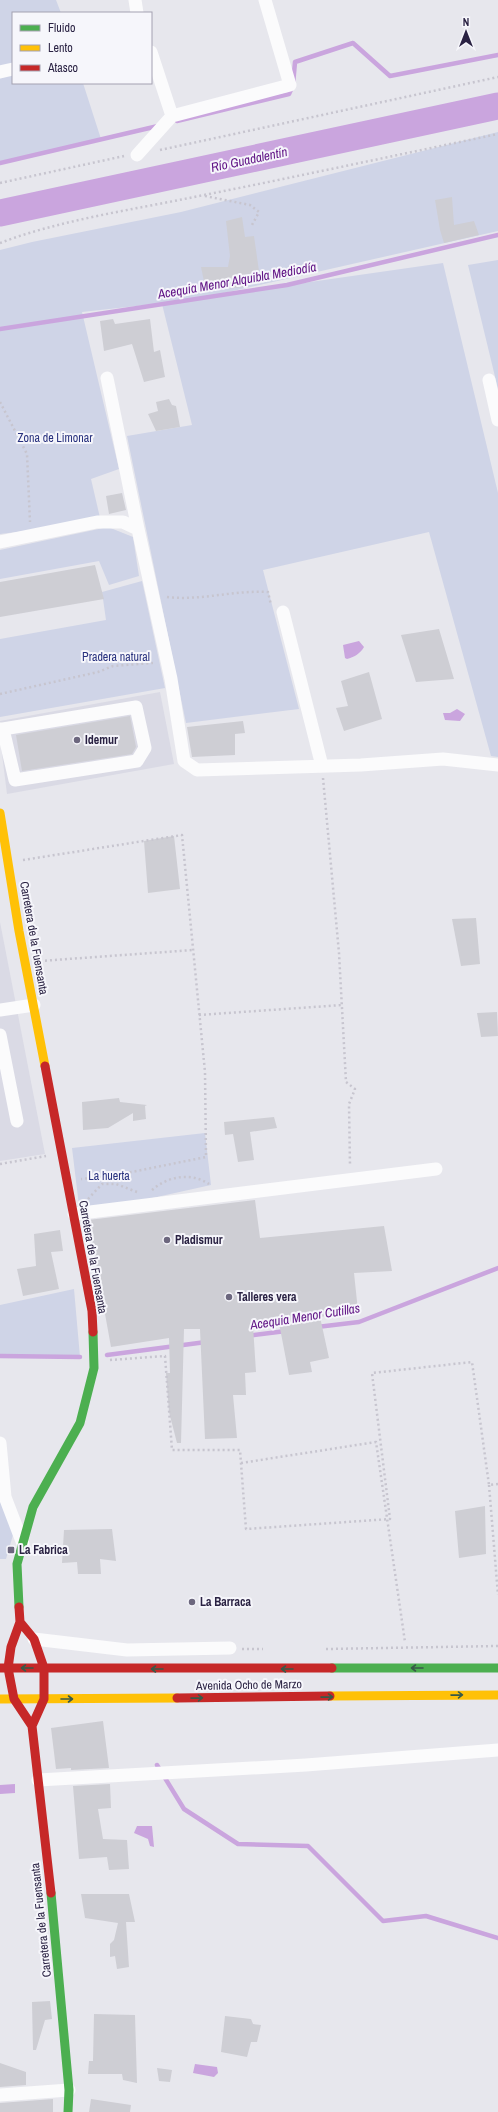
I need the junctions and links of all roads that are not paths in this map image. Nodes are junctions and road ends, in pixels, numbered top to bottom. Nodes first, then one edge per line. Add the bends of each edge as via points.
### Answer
1 (135, 0) edge
2 (265, 0) edge
3 (137, 12) edge
4 (152, 55) edge
5 (12, 69) edge
6 (0, 72) edge
7 (172, 116) junction
8 (137, 155) road end
9 (107, 378) dead end
10 (488, 380) dead end
11 (498, 420) edge
12 (138, 529) junction
13 (0, 542) edge
14 (283, 612) road end
15 (2, 729) edge
16 (498, 765) edge
17 (322, 766) junction
18 (0, 813) edge
19 (34, 1005) junction
20 (0, 1010) edge
21 (0, 1034) edge
22 (17, 1121) dead end
23 (436, 1169) dead end
24 (74, 1214) junction
25 (0, 1443) edge
26 (23, 1544) junction
27 (20, 1622) junction
28 (34, 1640) junction
29 (230, 1648) road end
30 (5, 1649) edge
31 (4, 1668) edge
32 (44, 1668) junction
33 (498, 1668) edge
34 (498, 1695) edge
35 (0, 1699) edge
36 (14, 1699) junction
37 (44, 1699) junction
38 (32, 1726) junction
39 (498, 1750) edge
40 (38, 1780) junction
41 (69, 2090) junction
42 (0, 2095) edge
43 (68, 2112) edge

1 - 3 street
2 - 7 street via 290,85
4 - 7 street
5 - 6 street
7 - 8 street
9 - 12 street
10 - 11 street
12 - 13 street via 124,522 97,522
12 - 17 street via 168,665 184,761 197,770
14 - 17 street
15 - 15 street via 136,707 145,748 137,761 16,780
16 - 17 street via 443,759
18 - 19 main road, Carretera de la Fuensanta
19 - 20 street
19 - 24 main road, Carretera de la Fuensanta
21 - 22 street
23 - 24 street
24 - 26 main road, Carretera de la Fuensanta via 92,1311 94,1368 80,1423 33,1507
25 - 26 street via 5,1497
26 - 27 main road, Carretera de la Fuensanta via 17,1564
27 - 28 main road
27 - 30 main road
28 - 29 street via 127,1650
28 - 32 main road
30 - 31 main road
32 -> 31 main road, Avenida Ocho de Marzo
31 - 36 main road
33 -> 32 main road, Avenida Ocho de Marzo
32 - 37 main road
37 -> 34 main road, Avenida Ocho de Marzo
35 - 36 main road, Avenida Ocho de Marzo
36 - 37 main road, Avenida Ocho de Marzo
36 - 38 main road
37 - 38 main road
38 - 40 main road, Carretera de la Fuensanta
39 - 40 street via 306,1765
40 - 41 main road, Carretera de la Fuensanta
41 - 42 street
41 - 43 main road, Carretera de la Fuensanta

